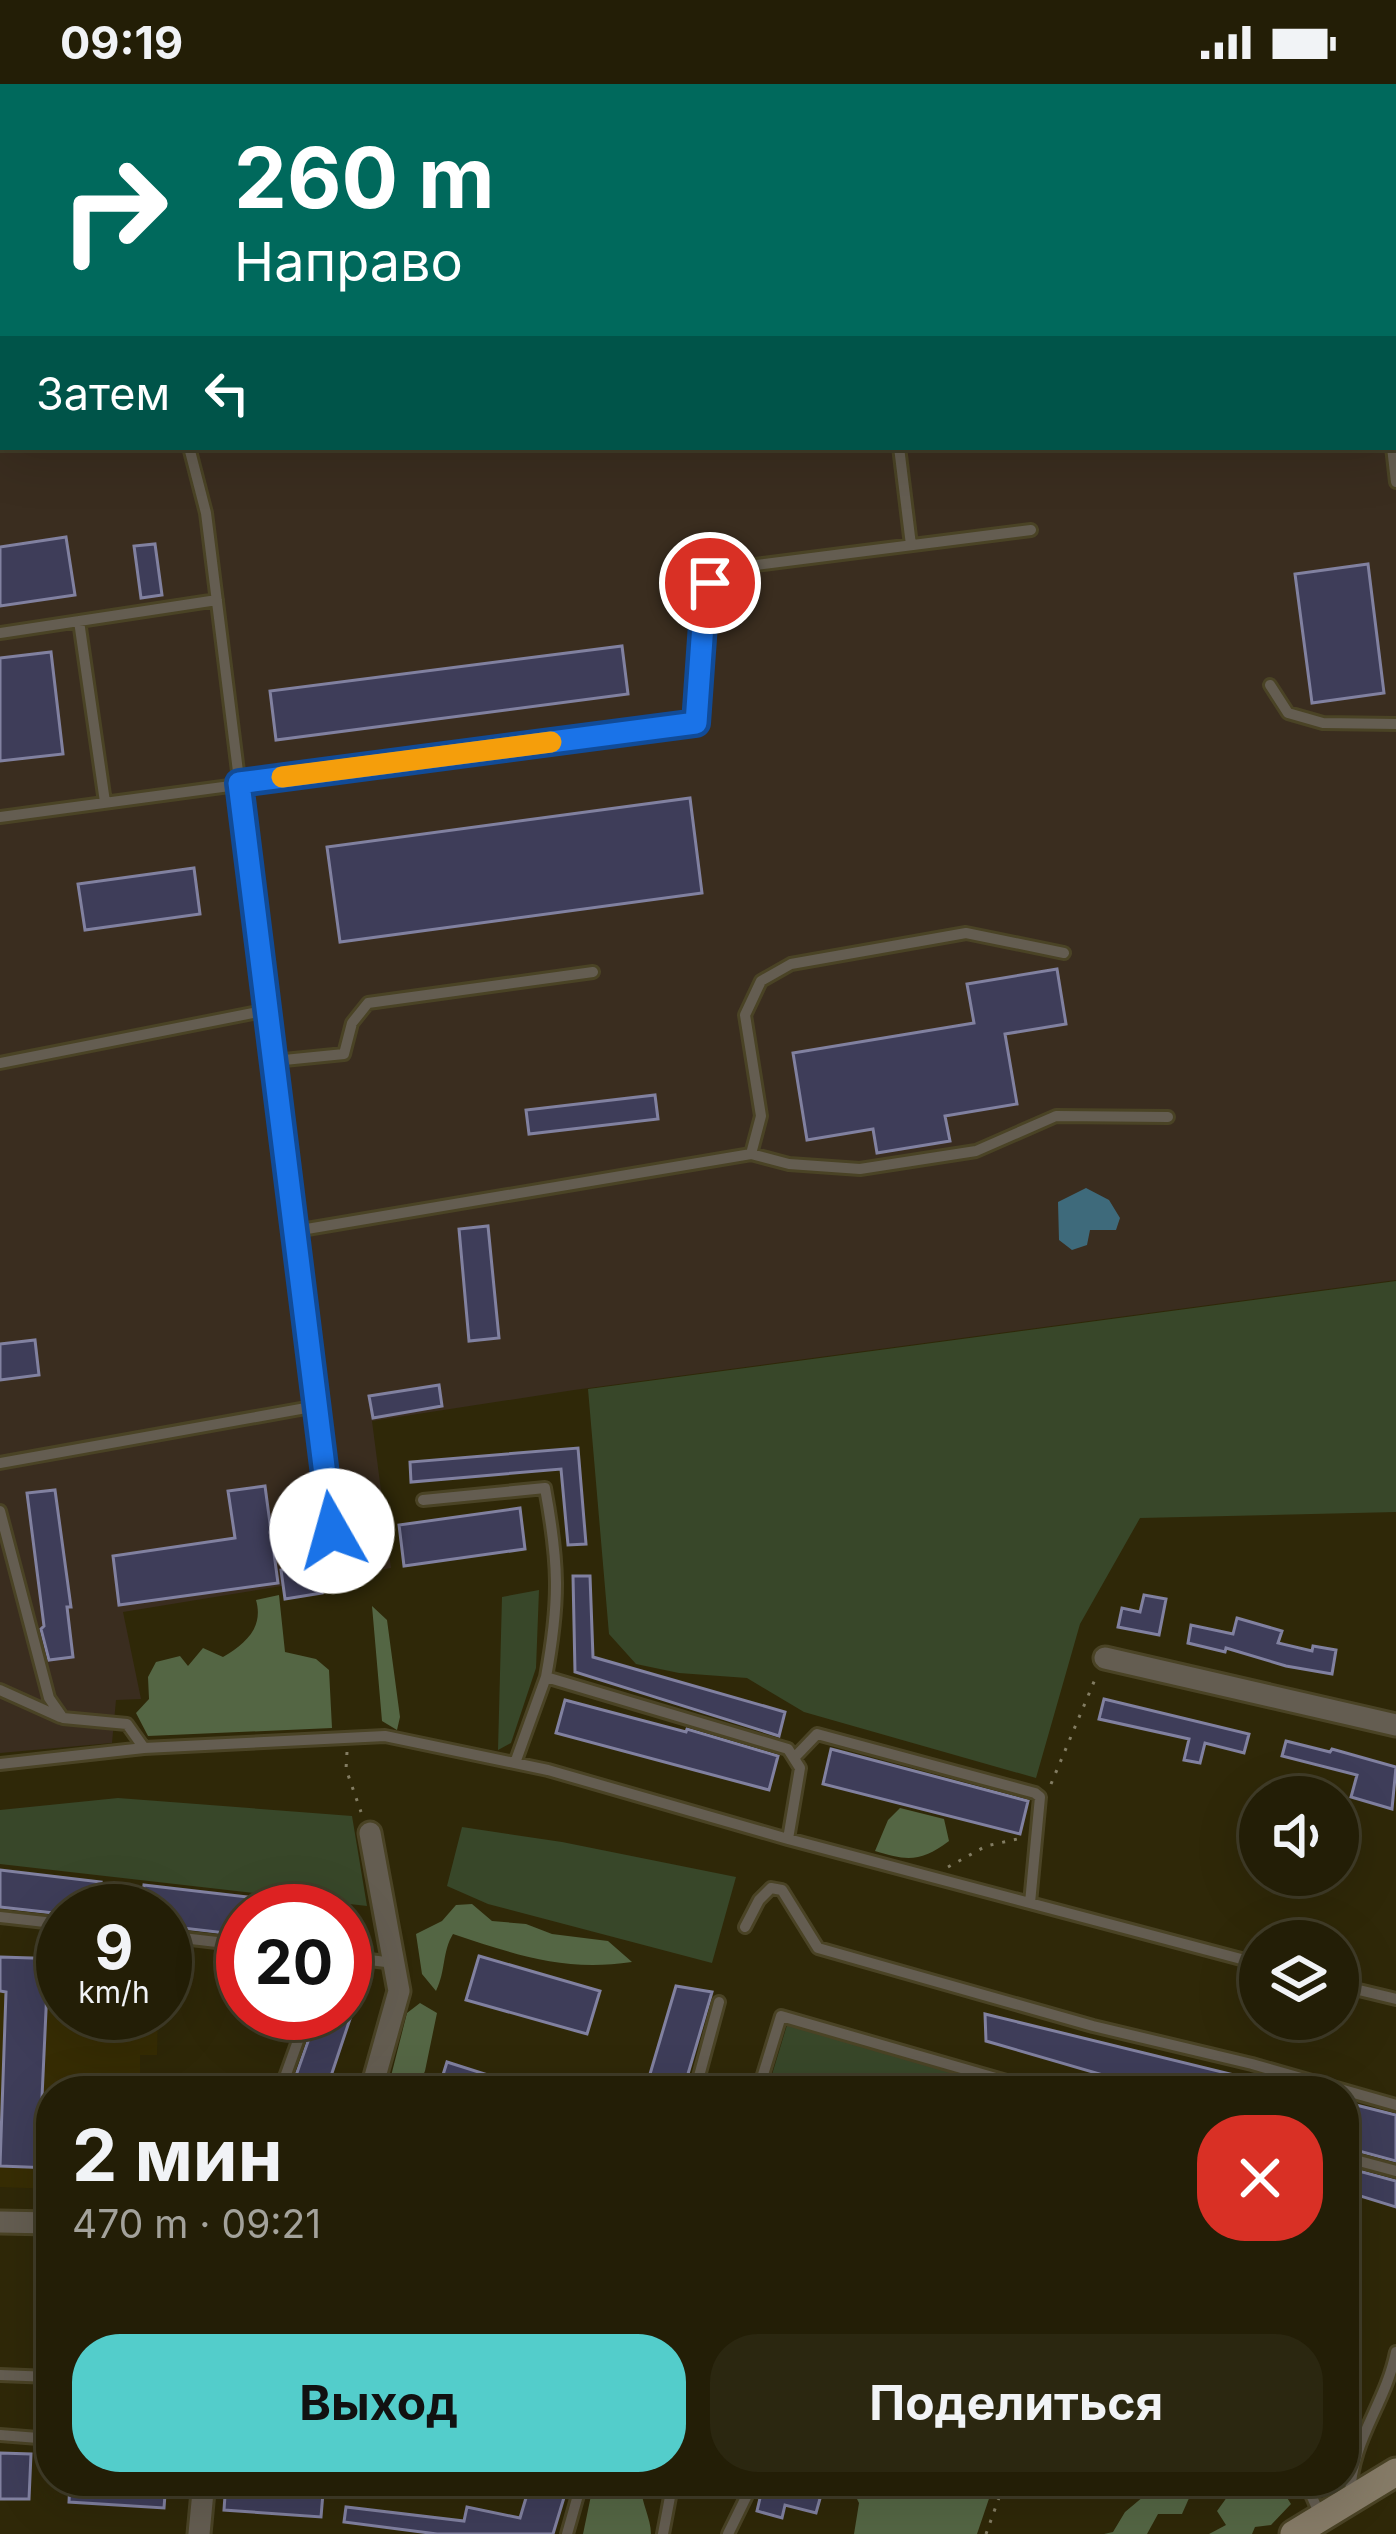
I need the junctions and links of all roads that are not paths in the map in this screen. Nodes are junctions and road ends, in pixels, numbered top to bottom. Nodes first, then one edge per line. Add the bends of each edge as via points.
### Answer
1 (190, 450) edge
2 (899, 450) edge
3 (1392, 450) edge
4 (1396, 482) edge
5 (1031, 530) dead end
6 (911, 545) junction
7 (217, 600) junction
8 (79, 621) junction
9 (0, 633) edge
10 (1270, 685) dead end
11 (1396, 724) edge
12 (239, 783) junction
13 (105, 802) junction
14 (0, 818) edge
15 (1064, 953) dead end
16 (593, 972) dead end
17 (268, 1010) junction
18 (274, 1061) junction
19 (0, 1063) edge
20 (1168, 1117) dead end
21 (752, 1154) junction
22 (295, 1231) junction
23 (316, 1406) junction
24 (0, 1463) edge
25 (423, 1500) dead end
26 (0, 1510) edge
27 (332, 1531) dead end
28 (1105, 1658) road end
29 (546, 1677) junction
30 (0, 1690) edge
31 (63, 1718) junction
32 (1396, 1725) edge
33 (144, 1748) junction
34 (794, 1759) junction
35 (0, 1763) edge
36 (514, 1763) junction
37 (370, 1833) road end
38 (788, 1839) junction
39 (1030, 1904) junction
40 (0, 1917) edge
41 (36, 1921) edge
42 (745, 1928) dead end
43 (1239, 1959) edge
44 (372, 1960) edge
45 (394, 1963) junction
46 (1359, 1990) edge
47 (1396, 1999) edge
48 (719, 2002) dead end
49 (298, 2040) edge
50 (285, 2076) edge
51 (375, 2076) edge
52 (699, 2076) edge
53 (763, 2076) edge
54 (989, 2076) edge
55 (1294, 2076) edge
56 (1359, 2094) edge
57 (1396, 2105) edge
58 (1359, 2161) edge
59 (1396, 2171) edge
60 (0, 2222) edge
61 (36, 2223) edge
62 (1396, 2352) edge
63 (0, 2375) edge
64 (36, 2376) edge
65 (0, 2435) edge
66 (36, 2438) edge
67 (1359, 2441) edge
68 (1396, 2472) edge
69 (1359, 2495) edge
70 (203, 2496) edge
71 (578, 2496) edge
72 (670, 2496) edge
73 (747, 2496) edge
74 (1311, 2496) edge
75 (1350, 2496) edge
76 (1357, 2496) edge
77 (1350, 2500) junction
78 (1321, 2518) junction
79 (199, 2534) edge
80 (567, 2534) edge
81 (663, 2534) edge
82 (728, 2534) edge
83 (1294, 2534) edge

1 - 7 lane
2 - 6 lane
3 - 4 lane
5 - 6 lane
6 - 12 lane via 724,569 710,583 704,610 696,723
7 - 8 lane
7 - 12 lane
8 - 9 lane
8 - 13 lane
10 - 11 lane via 1288,713 1323,723
12 - 13 lane
12 - 17 lane
13 - 14 lane
15 - 21 lane via 966,933 791,964 761,981 745,1015 761,1116
16 - 18 lane via 368,1003 344,1054
17 - 18 lane
17 - 19 lane
18 - 22 lane
20 - 21 lane via 1056,1116 976,1151 860,1169
21 - 22 lane
22 - 23 lane
23 - 24 lane
23 - 27 lane
25 - 29 lane via 545,1488 558,1559
26 - 31 lane via 49,1698
28 - 32 street
29 - 34 lane via 788,1749
29 - 36 lane
30 - 31 lane
31 - 33 lane via 127,1724
33 - 35 lane
33 - 36 lane via 385,1736
34 - 38 lane via 800,1768
34 - 39 lane via 817,1734 1035,1793
36 - 38 lane
37 - 45 street
38 - 39 lane
39 - 43 lane
40 - 41 lane
42 - 55 lane via 759,1900 771,1888 782,1890 818,1948
44 - 45 lane
45 - 51 street via 399,1991
46 - 47 lane
48 - 52 lane
49 - 50 lane
53 - 54 lane via 781,2016
56 - 57 lane
58 - 59 lane
60 - 61 street
62 - 67 lane via 1389,2386
63 - 64 lane
65 - 66 lane
68 - 69 street
70 - 79 street
71 - 80 lane
72 - 81 lane
73 - 82 lane
74 - 78 lane
75 - 77 lane
76 - 77 street
77 - 78 street
78 - 83 street

